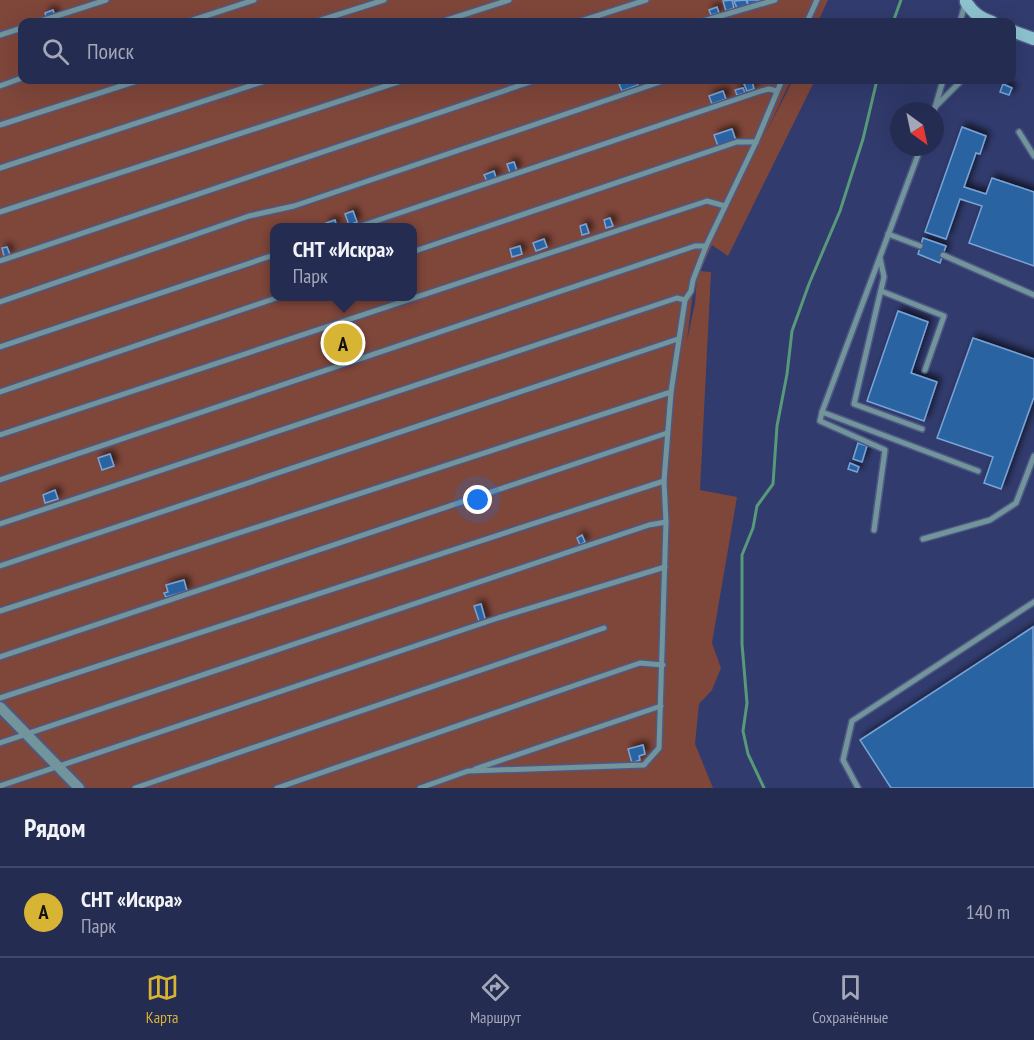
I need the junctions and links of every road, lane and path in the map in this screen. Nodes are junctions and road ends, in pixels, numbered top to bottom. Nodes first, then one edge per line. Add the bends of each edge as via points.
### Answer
1 (106, 0) edge
2 (254, 0) edge
3 (384, 0) edge
4 (508, 0) edge
5 (646, 0) edge
6 (775, 0) edge
7 (817, 0) edge
8 (966, 1) edge
9 (50, 18) edge
10 (199, 18) edge
11 (328, 18) edge
12 (453, 18) edge
13 (590, 18) edge
14 (714, 18) edge
15 (809, 18) edge
16 (961, 18) edge
17 (982, 18) edge
18 (18, 29) edge
19 (1016, 33) edge
20 (0, 35) edge
21 (1034, 39) edge
22 (18, 79) edge
23 (128, 84) edge
24 (256, 84) edge
25 (392, 84) edge
26 (524, 84) edge
27 (654, 84) edge
28 (780, 84) edge
29 (942, 84) edge
30 (958, 84) edge
31 (0, 86) edge
32 (777, 91) junction
33 (937, 102) edge
34 (942, 102) edge
35 (0, 125) edge
36 (1019, 132) dead end
37 (756, 142) junction
38 (918, 156) edge
39 (1034, 156) edge
40 (0, 168) edge
41 (725, 206) junction
42 (0, 212) edge
43 (370, 223) edge
44 (888, 234) junction
45 (706, 246) junction
46 (920, 246) dead end
47 (417, 250) edge
48 (943, 255) dead end
49 (270, 256) edge
50 (880, 256) junction
51 (0, 261) edge
52 (881, 291) junction
53 (1034, 295) edge
54 (417, 297) edge
55 (685, 300) junction
56 (270, 301) edge
57 (404, 301) edge
58 (0, 302) edge
59 (678, 339) junction
60 (0, 347) edge
61 (925, 370) dead end
62 (0, 392) edge
63 (671, 392) junction
64 (822, 412) junction
65 (922, 429) dead end
66 (667, 433) junction
67 (0, 435) edge
68 (1034, 456) edge
69 (978, 471) dead end
70 (0, 480) edge
71 (664, 481) junction
72 (666, 522) junction
73 (0, 524) edge
74 (874, 530) dead end
75 (923, 538) dead end
76 (0, 566) edge
77 (665, 567) junction
78 (1034, 602) edge
79 (0, 611) edge
80 (604, 628) dead end
81 (0, 657) edge
82 (663, 665) junction
83 (0, 698) edge
84 (661, 706) junction
85 (0, 707) edge
86 (26, 735) junction
87 (0, 743) edge
88 (58, 768) junction
89 (468, 771) junction
90 (0, 786) edge
91 (79, 788) edge
92 (135, 788) edge
93 (277, 788) edge
94 (420, 788) edge
95 (858, 788) edge

1 - 9 lane
2 - 10 lane
3 - 11 lane
4 - 12 lane
5 - 13 lane
6 - 14 lane
7 - 15 lane
8 - 16 lane
8 - 17 street
18 - 20 lane
19 - 21 street
22 - 31 lane
23 - 35 lane
24 - 40 lane
25 - 42 lane
26 - 51 lane
27 - 58 lane
28 - 32 lane
29 - 33 lane
30 - 34 lane
32 - 37 lane
32 - 43 lane via 760,91
36 - 39 lane
37 - 41 lane
37 - 47 lane via 737,142
38 - 44 lane
41 - 45 lane
41 - 54 lane via 706,201
44 - 46 lane
44 - 50 lane
45 - 55 lane
45 - 70 lane via 695,246
48 - 53 lane
49 - 60 lane
50 - 52 lane via 884,277
50 - 64 lane
52 - 61 lane via 945,316
52 - 65 lane via 854,404
55 - 59 lane
55 - 73 lane via 677,298
56 - 62 lane
57 - 67 lane
59 - 63 lane
59 - 76 lane
63 - 66 lane
63 - 79 lane
64 - 69 lane
64 - 74 lane via 820,421 885,450
66 - 71 lane
66 - 81 lane
68 - 75 lane via 1016,503 990,520
71 - 72 lane
71 - 83 lane
72 - 77 lane
72 - 86 lane
77 - 82 lane
77 - 88 lane via 456,632
78 - 95 lane via 852,721 843,760
80 - 92 lane
82 - 84 lane
82 - 93 lane via 640,663
84 - 89 lane
84 - 89 lane via 659,748 644,765
85 - 86 street
86 - 87 lane
86 - 88 street
88 - 90 lane
88 - 91 street
89 - 94 lane

